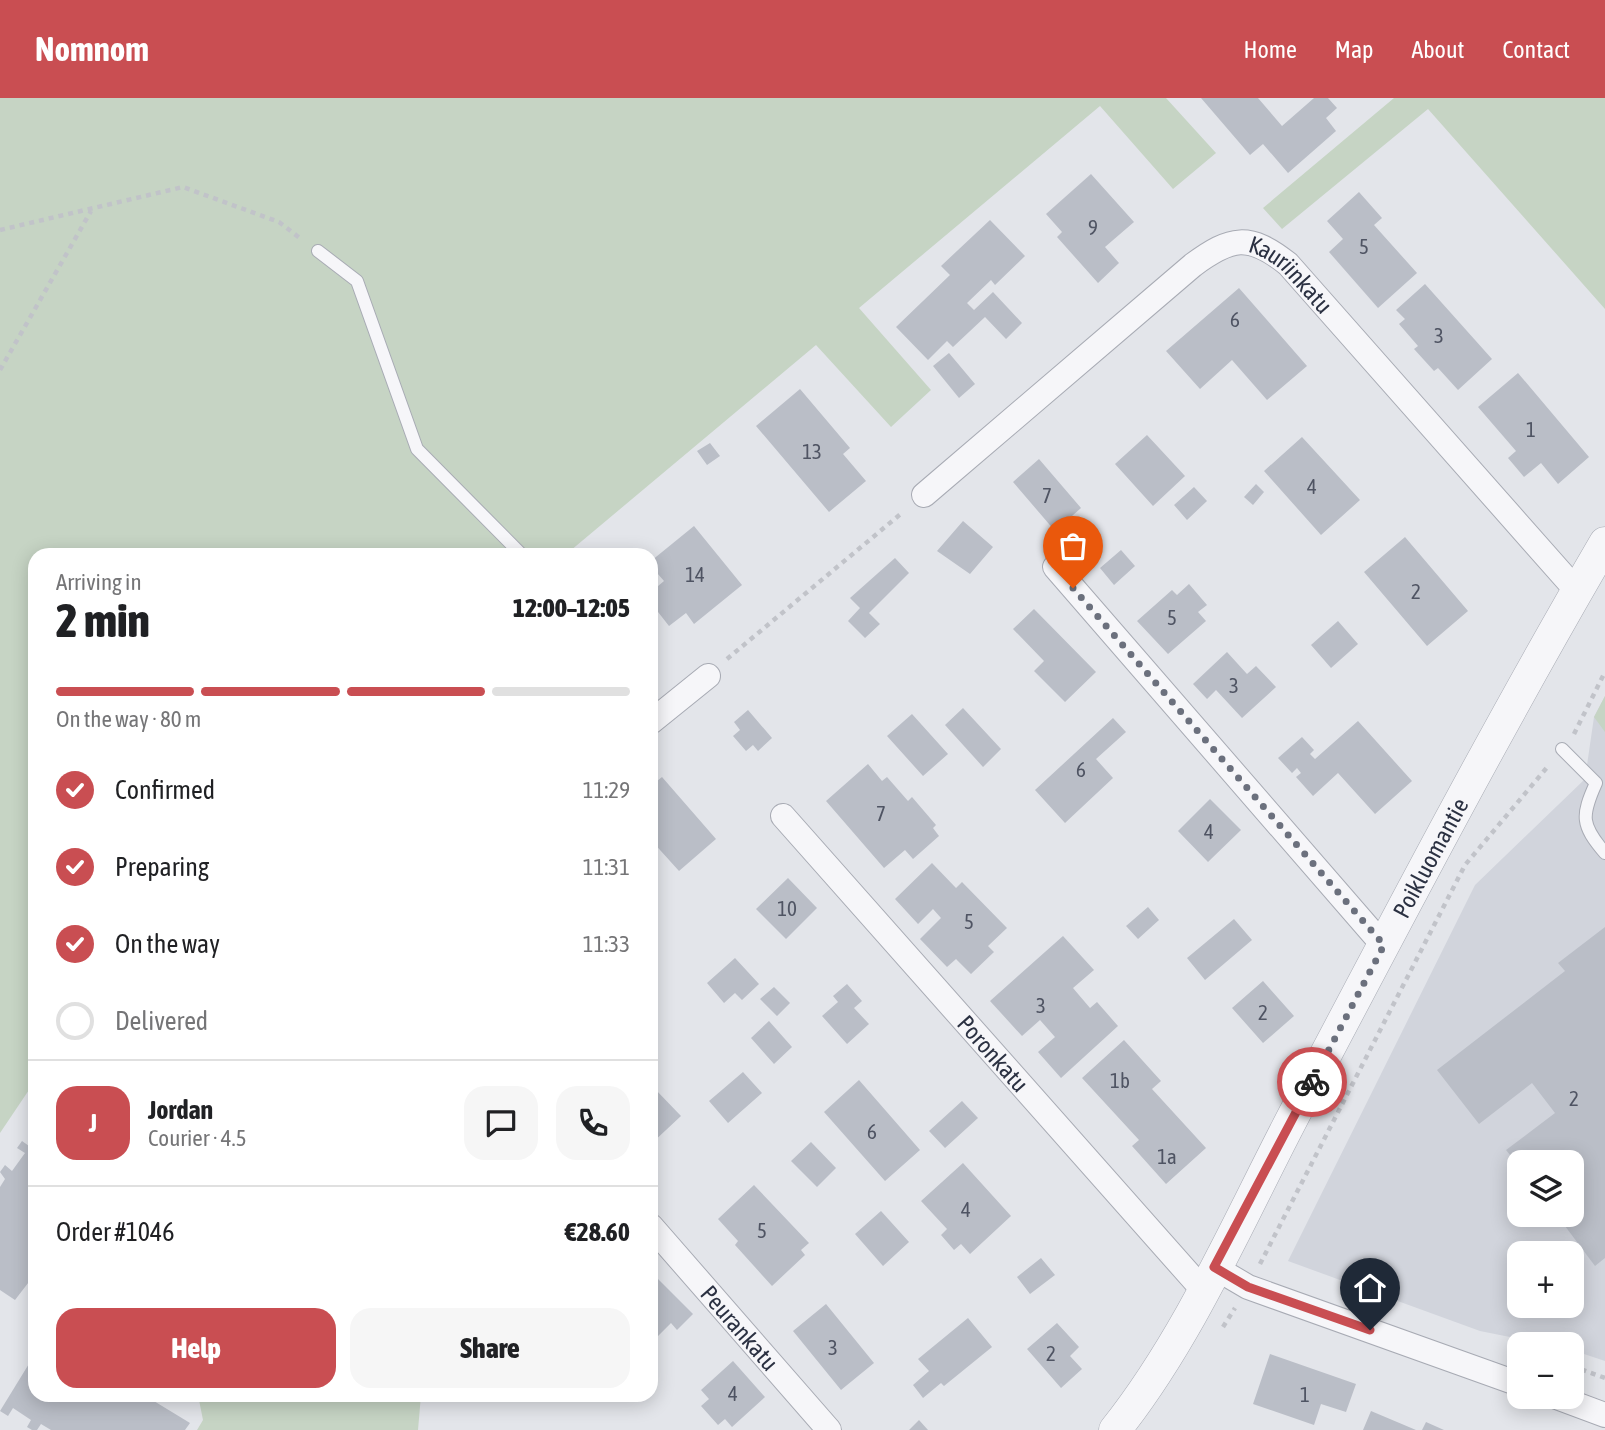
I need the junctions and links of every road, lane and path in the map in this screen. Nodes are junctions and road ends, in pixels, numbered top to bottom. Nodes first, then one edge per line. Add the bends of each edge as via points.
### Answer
1 (91, 210) junction
2 (0, 230) edge
3 (318, 251) joint
4 (0, 370) edge
5 (924, 495) joint
6 (1605, 543) edge
7 (515, 548) edge
8 (1055, 567) dead end
9 (1577, 591) junction
10 (1605, 672) edge
11 (708, 676) joint
12 (658, 713) edge
13 (1562, 749) junction
14 (1601, 782) edge
15 (783, 816) dead end
16 (1605, 853) edge
17 (1384, 945) junction
18 (658, 1234) edge
19 (1209, 1279) junction
20 (1248, 1287) junction
21 (1222, 1329) dead end
22 (1584, 1370) edge
23 (1605, 1378) edge
24 (1507, 1380) edge
25 (1584, 1407) edge
26 (1605, 1415) edge
27 (829, 1430) edge
28 (1115, 1430) edge

1 - 2 path
1 - 3 path via 183,187 279,222
1 - 4 path
3 - 7 lane via 357,281 417,449
5 - 9 street, Kauriinkatu via 1193,265 1215,249 1240,240 1267,247 1288,264
5 - 11 path
6 - 9 street, Poikluomantie
8 - 17 street
9 - 17 street, Poikluomantie
10 - 13 path via 1578,729
11 - 12 street
13 - 14 lane
13 - 20 path via 1465,865
14 - 16 lane via 1584,809 1588,832
15 - 19 street, Poronkatu
17 - 19 street, Poikluomantie
18 - 27 street, Peurankatu
19 - 20 street, Poronkatu
19 - 28 street, Poikluomantie via 1139,1399
20 - 21 path
20 - 24 street, Poronkatu
22 - 23 path
25 - 26 street

